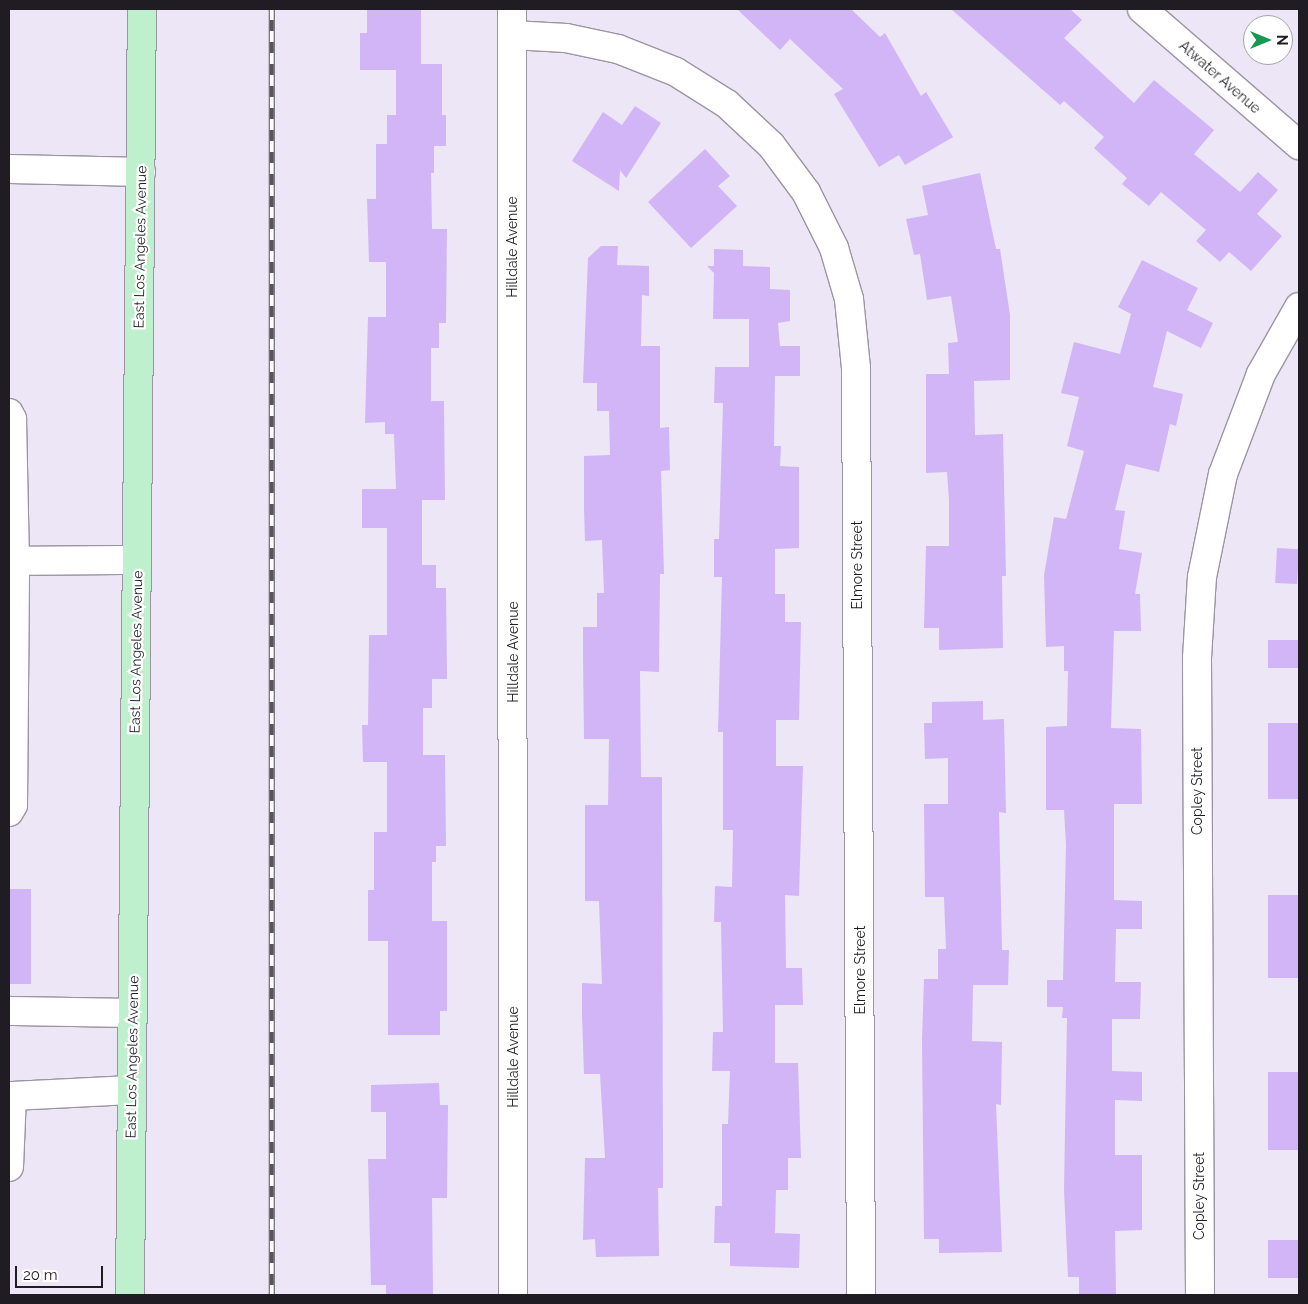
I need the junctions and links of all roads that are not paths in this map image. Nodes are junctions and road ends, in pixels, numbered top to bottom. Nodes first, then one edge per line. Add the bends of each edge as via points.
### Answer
1 (142, 9) edge
2 (512, 9) edge
3 (1142, 9) edge
4 (512, 36) junction
5 (1299, 146) edge
6 (9, 169) edge
7 (141, 172) junction
8 (1299, 307) edge
9 (9, 413) edge
10 (137, 560) junction
11 (15, 561) junction
12 (9, 812) edge
13 (9, 1011) edge
14 (132, 1013) junction
15 (131, 1090) junction
16 (9, 1167) edge
17 (130, 1295) edge
18 (513, 1295) edge
19 (862, 1295) edge
20 (1200, 1295) edge

1 - 7 main road, East Los Angeles Avenue
2 - 4 street, Hilldale Avenue
3 - 5 street, Atwater Avenue
4 - 18 street, Hilldale Avenue
4 - 19 street, Elmore Street via 566,38 618,49 676,72 727,104 771,146 806,192 834,248 850,299 856,378
6 - 7 street
7 - 10 main road, East Los Angeles Avenue
8 - 20 street, Copley Street via 1261,374 1223,474 1202,577 1197,658
9 - 11 street via 12,419
10 - 11 street
10 - 14 main road, East Los Angeles Avenue
11 - 12 street via 13,804
13 - 14 street
14 - 15 main road, East Los Angeles Avenue
15 - 16 street via 12,1096
15 - 17 main road, East Los Angeles Avenue

